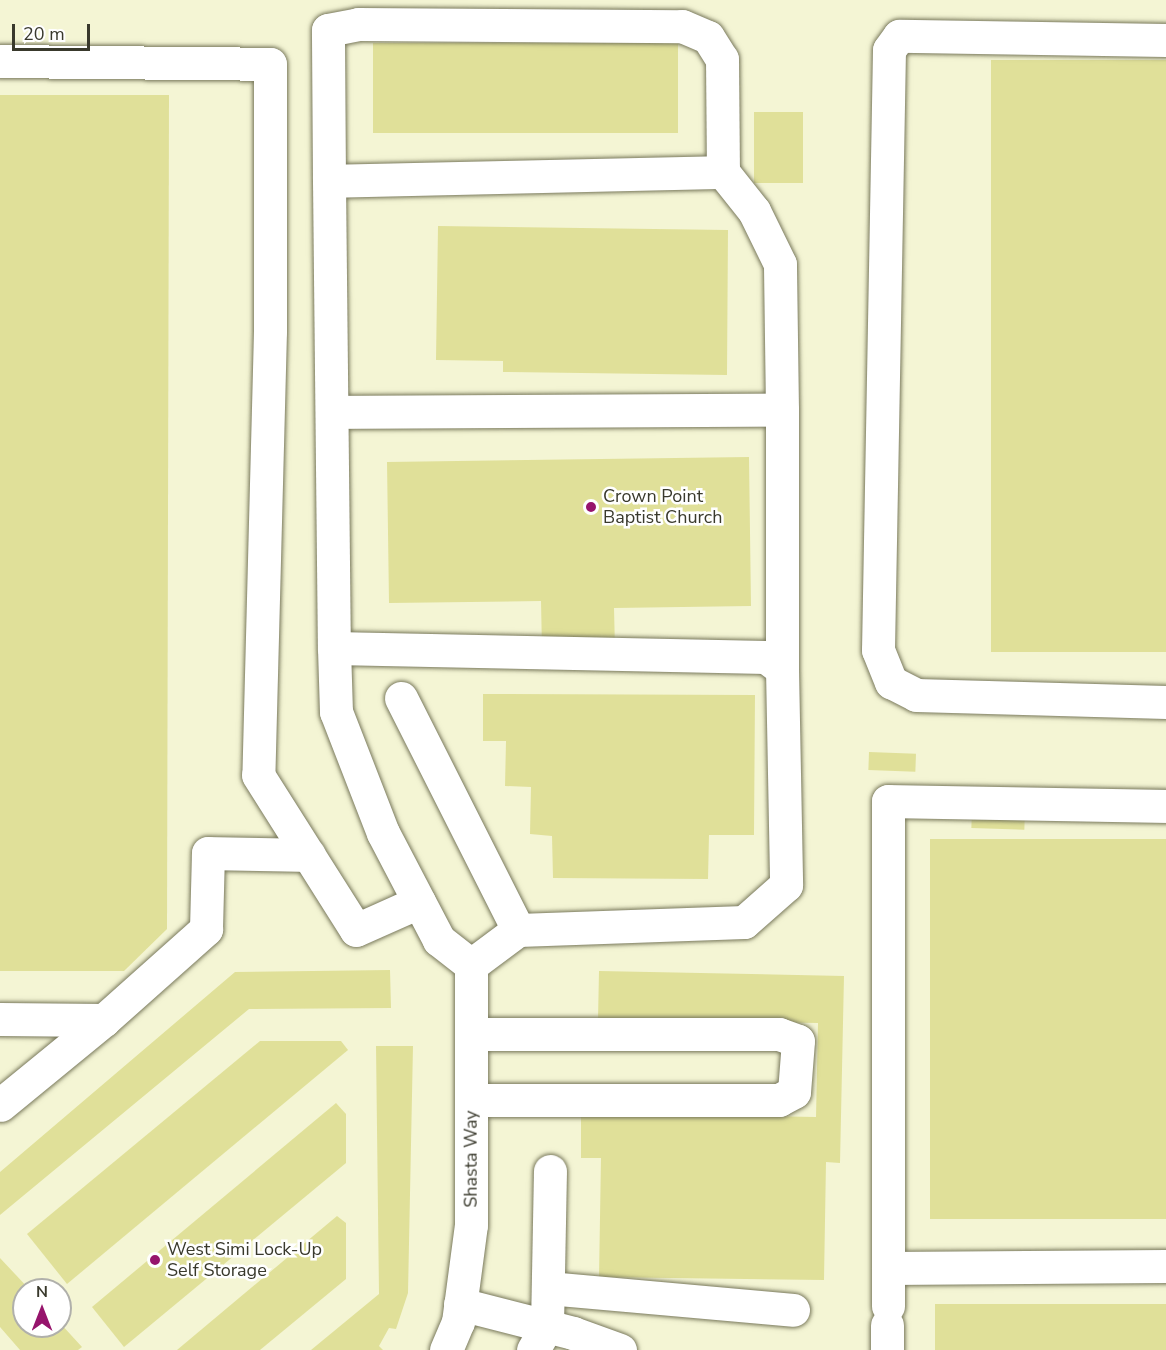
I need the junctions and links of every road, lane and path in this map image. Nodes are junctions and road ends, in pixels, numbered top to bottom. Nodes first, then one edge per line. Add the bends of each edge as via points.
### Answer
1 (1166, 40) edge
2 (0, 61) edge
3 (723, 172) junction
4 (329, 181) junction
5 (782, 410) junction
6 (332, 412) junction
7 (334, 648) junction
8 (782, 669) junction
9 (401, 698) dead end
10 (1166, 702) edge
11 (1166, 806) edge
12 (309, 855) junction
13 (419, 902) junction
14 (518, 930) junction
15 (471, 965) junction
16 (0, 1018) edge
17 (104, 1020) junction
18 (471, 1034) junction
19 (471, 1100) junction
20 (0, 1105) edge
21 (550, 1171) dead end
22 (1166, 1266) edge
23 (888, 1268) junction
24 (548, 1288) junction
25 (460, 1304) junction
26 (793, 1310) dead end
27 (887, 1327) edge
28 (540, 1338) edge
29 (446, 1350) edge
30 (620, 1350) edge

1 - 10 street via 899,36 889,50 878,650 891,682 916,695
2 - 12 street via 270,64 270,331 258,775
3 - 4 street
3 - 4 street via 722,60 708,37 682,26 358,24 328,30
3 - 5 street via 754,211 780,264
4 - 6 street
5 - 6 street
5 - 8 street
6 - 7 street
7 - 8 street via 766,657
7 - 13 street via 336,712 383,833
8 - 14 street via 786,885 744,922
9 - 14 street
11 - 23 street via 888,801
12 - 13 street via 356,930
12 - 17 street via 208,853 206,929
13 - 15 street via 439,940
14 - 15 street
15 - 18 street, Shasta Way
16 - 17 street
17 - 20 street
18 - 19 street, Shasta Way
18 - 19 street via 779,1034 798,1041 794,1092 778,1100
19 - 25 street, Shasta Way via 471,1225
21 - 24 street
22 - 23 street
23 - 27 street
24 - 26 street
24 - 28 street
25 - 28 street
25 - 29 street, Shasta Way via 458,1323
28 - 30 street

